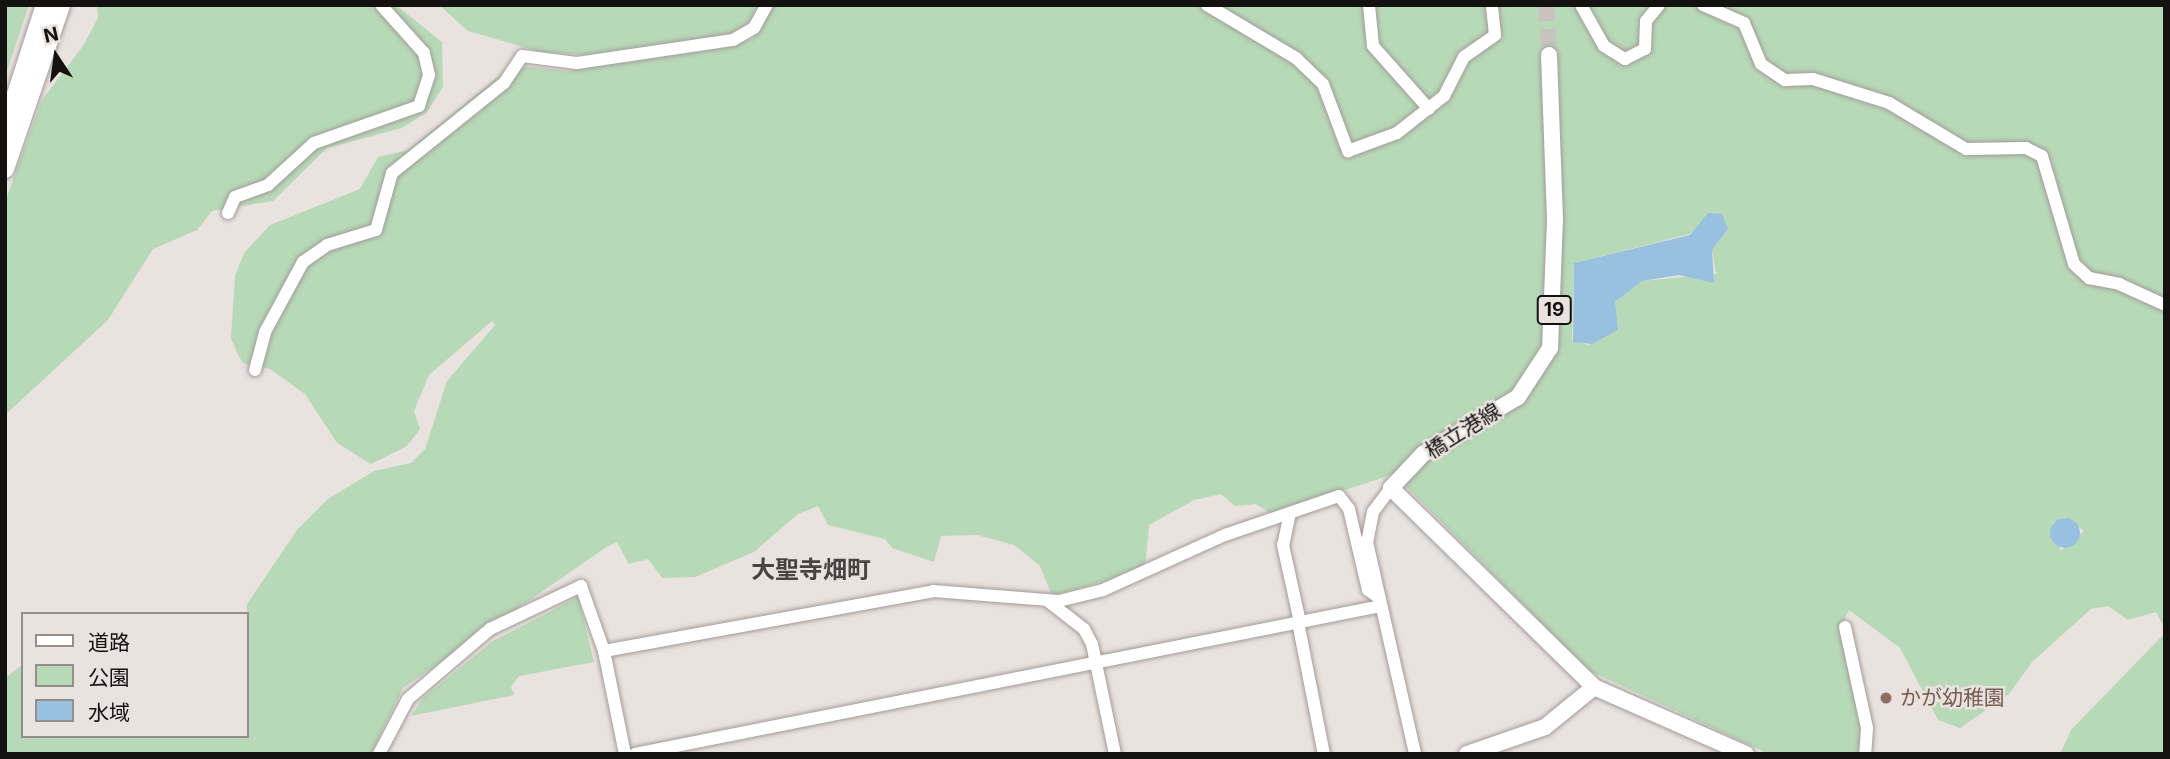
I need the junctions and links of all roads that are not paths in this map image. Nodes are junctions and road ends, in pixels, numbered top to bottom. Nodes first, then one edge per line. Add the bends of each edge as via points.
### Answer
1 (45, 5) edge
2 (61, 5) edge
3 (380, 5) edge
4 (767, 5) edge
5 (1208, 5) edge
6 (1369, 5) edge
7 (1492, 5) edge
8 (1581, 5) edge
9 (1658, 5) edge
10 (1703, 5) edge
11 (1549, 55) tunnel mouth
12 (1429, 109) junction
13 (5, 128) edge
14 (5, 169) edge
15 (228, 213) dead end
16 (2165, 305) edge
17 (255, 370) dead end
18 (1391, 488) junction
19 (1290, 513) junction
20 (1048, 600) junction
21 (1380, 602) junction
22 (1299, 622) junction
23 (1845, 627) dead end
24 (604, 652) junction
25 (1097, 662) junction
26 (1594, 687) junction
27 (379, 754) edge
28 (625, 754) edge
29 (635, 754) edge
30 (1115, 754) edge
31 (1324, 754) edge
32 (1415, 754) edge
33 (1466, 754) edge
34 (1746, 754) edge
35 (1865, 754) edge

1 - 13 highway
2 - 14 highway
3 - 15 street via 424,53 429,75 419,106 314,143 268,185 235,197
4 - 17 street via 749,33 733,40 569,64 522,56 503,83 392,173 381,193 383,215 376,230 327,245 303,262 265,332
5 - 12 street via 1296,58 1323,84 1348,151 1396,133
6 - 12 street via 1373,46
7 - 12 street via 1495,35 1464,57
8 - 9 street via 1604,46 1625,59 1645,49 1646,21
10 - 16 street via 1744,23 1761,64 1785,80 1813,79 1889,103 1966,149 2026,148 2042,156 2052,170 2074,264 2089,278 2119,284
11 - 18 main road, 橋立港線 / 19 via 1555,219 1550,348 1518,397 1423,454
18 - 21 street via 1367,534
18 - 26 main road
19 - 20 street via 1103,590
19 - 21 street via 1345,498 1368,590
19 - 22 street via 1283,545
20 - 24 street via 933,590 803,610
20 - 25 street via 1084,629
21 - 22 street
21 - 32 street
22 - 25 street
22 - 31 street
23 - 35 street via 1867,728
24 - 27 street via 581,586 490,629 408,699
24 - 28 street
25 - 29 street
25 - 30 street
26 - 33 main road via 1545,727
26 - 34 main road

